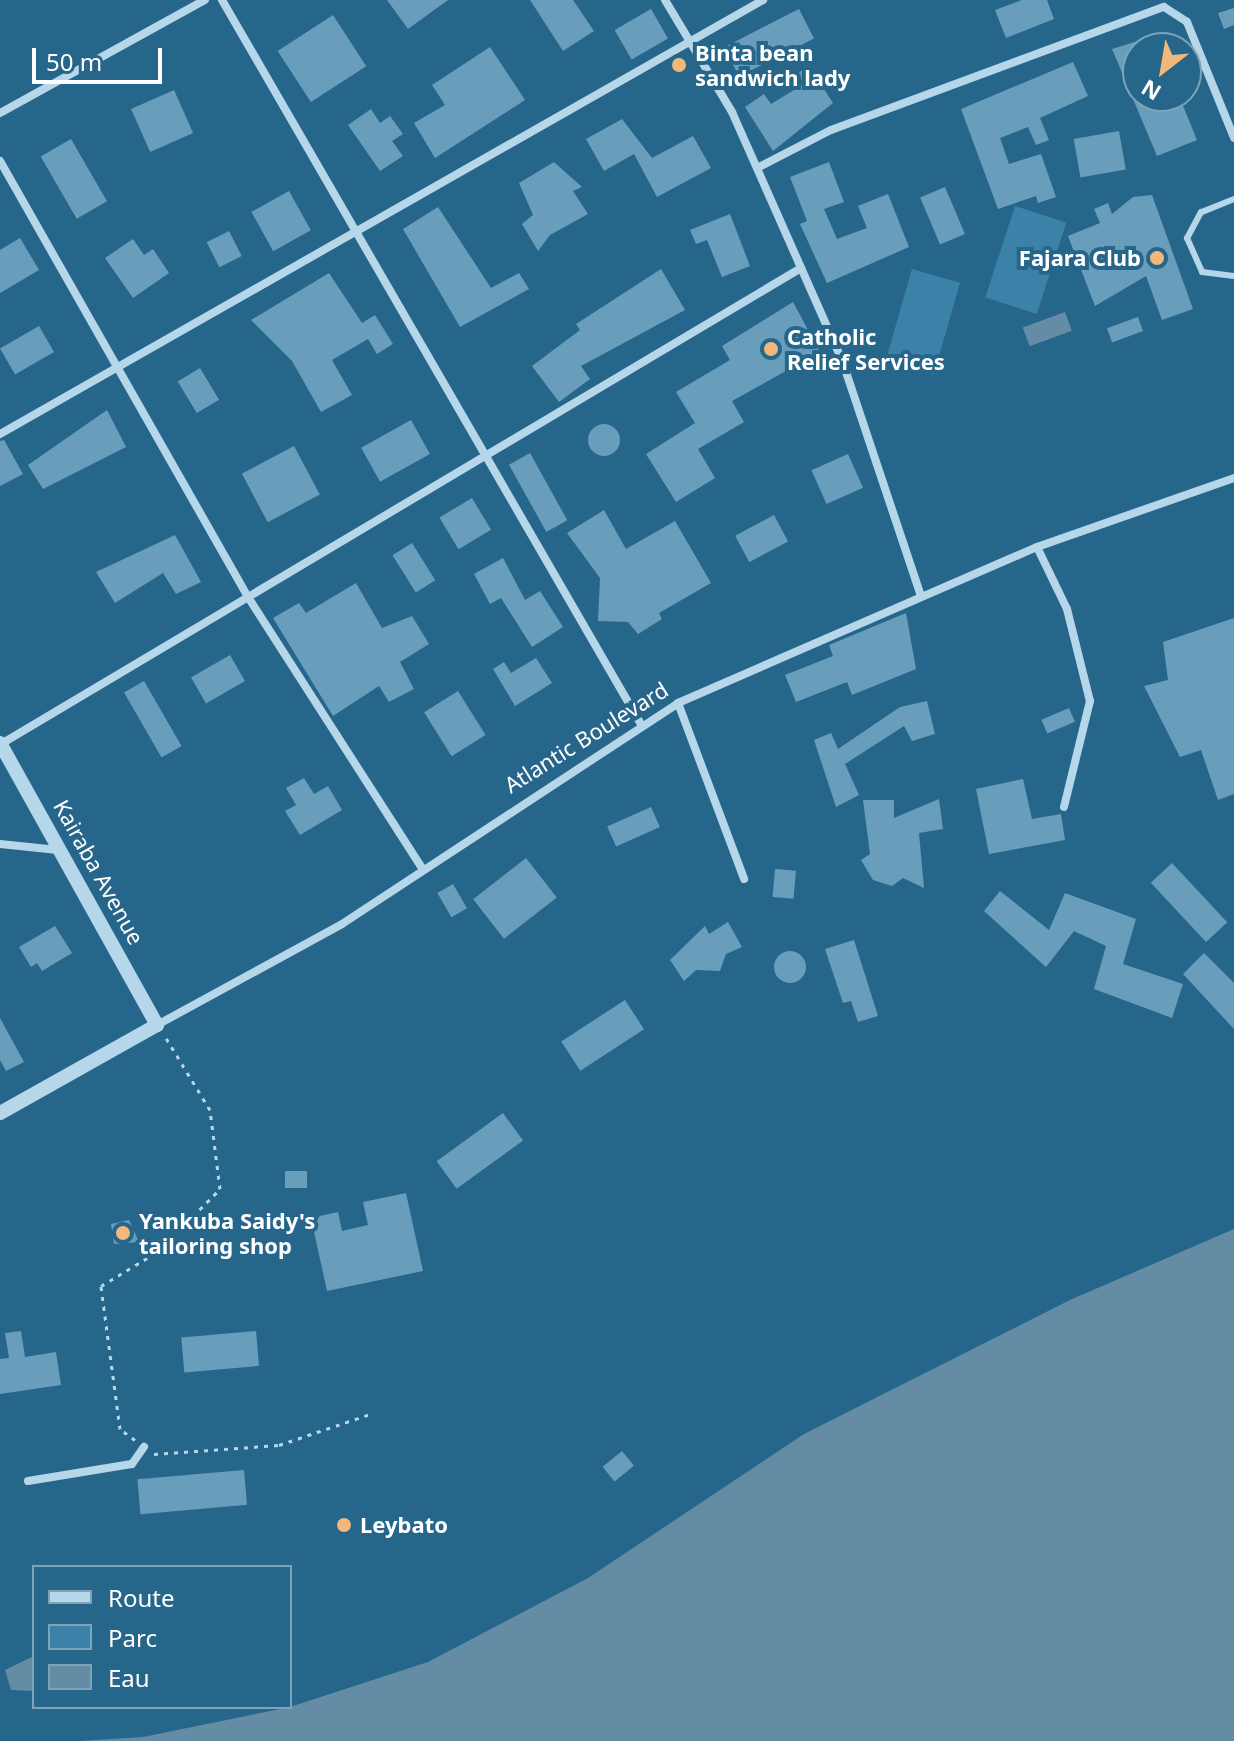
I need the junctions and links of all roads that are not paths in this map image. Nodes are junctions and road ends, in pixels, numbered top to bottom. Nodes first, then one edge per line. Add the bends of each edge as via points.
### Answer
1 (205, 0) edge
2 (222, 0) edge
3 (665, 0) edge
4 (763, 0) edge
5 (193, 3) edge
6 (689, 41) junction
7 (0, 113) edge
8 (1234, 138) edge
9 (0, 161) edge
10 (757, 168) junction
11 (1234, 199) edge
12 (350, 232) junction
13 (801, 268) junction
14 (1234, 276) edge
15 (117, 363) junction
16 (0, 434) edge
17 (486, 455) junction
18 (1234, 478) edge
19 (1037, 547) junction
20 (921, 596) junction
21 (248, 597) junction
22 (678, 703) junction
23 (642, 726) junction
24 (0, 744) edge
25 (1064, 807) dead end
26 (0, 844) edge
27 (63, 851) junction
28 (422, 868) junction
29 (744, 879) dead end
30 (157, 1025) junction
31 (0, 1113) edge
32 (144, 1447) road end
33 (28, 1481) dead end

1 - 5 street
2 - 12 street
3 - 6 street
4 - 6 street
5 - 7 street
6 - 10 street
6 - 12 street
8 - 10 street via 1187,22 1164,7 831,130
9 - 15 street
10 - 13 street
11 - 14 lane via 1201,212 1187,238 1202,272
12 - 15 street
12 - 17 street
13 - 17 street
13 - 20 street via 842,360
15 - 16 street
15 - 21 street
17 - 21 street
17 - 23 street
18 - 19 street, Atlantic Boulevard
19 - 20 street, Atlantic Boulevard
19 - 25 street via 1067,609 1090,701
20 - 22 street, Atlantic Boulevard
21 - 24 street
21 - 28 street
22 - 23 street, Atlantic Boulevard
22 - 29 street
23 - 28 street, Atlantic Boulevard
24 - 27 street, Kairaba Avenue
26 - 27 street
27 - 30 street, Kairaba Avenue
28 - 30 street, Atlantic Boulevard via 342,924
30 - 31 street, Atlantic Boulevard
32 - 33 street via 132,1464

